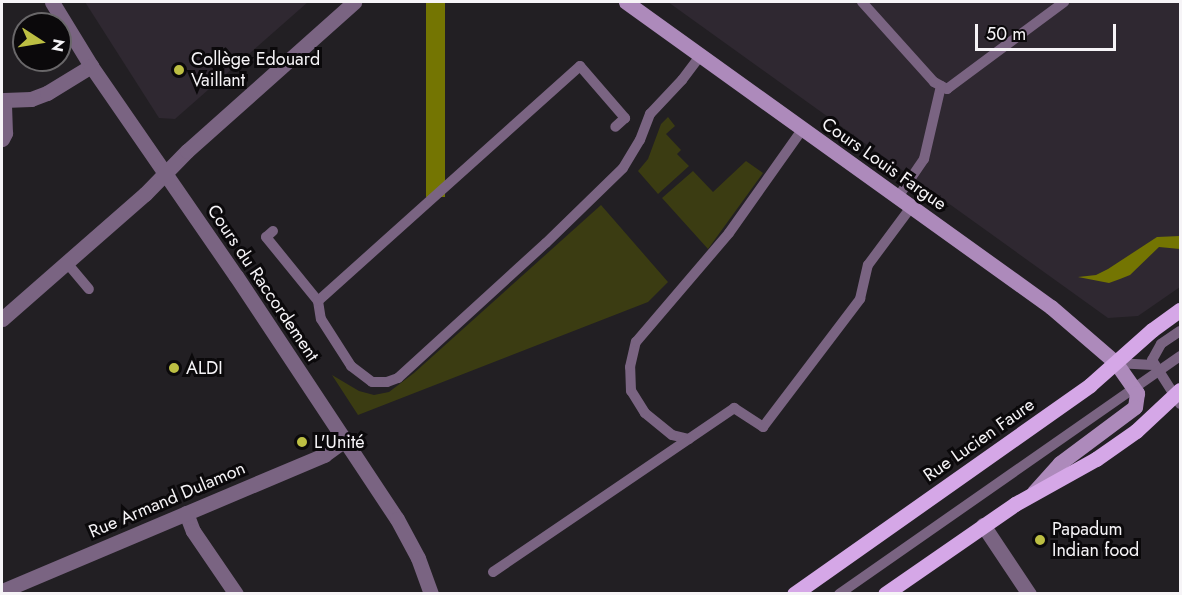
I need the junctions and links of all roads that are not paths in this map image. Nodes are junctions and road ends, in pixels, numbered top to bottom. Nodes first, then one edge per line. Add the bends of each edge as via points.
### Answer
1 (52, 2) edge
2 (354, 2) edge
3 (626, 2) edge
4 (862, 2) edge
5 (1064, 2) edge
6 (700, 56) junction
7 (91, 66) junction
8 (941, 86) junction
9 (615, 127) dead end
10 (802, 130) junction
11 (2, 140) edge
12 (164, 173) junction
13 (898, 197) junction
14 (911, 207) junction
15 (273, 231) dead end
16 (67, 263) junction
17 (89, 289) dead end
18 (318, 301) junction
19 (1180, 310) edge
20 (2, 319) edge
21 (1180, 331) edge
22 (1180, 356) edge
23 (1116, 363) junction
24 (1155, 369) junction
25 (1134, 388) junction
26 (1178, 397) edge
27 (690, 439) junction
28 (345, 440) junction
29 (1034, 492) junction
30 (186, 513) junction
31 (983, 525) junction
32 (493, 572) dead end
33 (2, 591) edge
34 (430, 593) edge
35 (236, 594) edge
36 (794, 594) edge
37 (839, 594) edge
38 (885, 594) edge
39 (1029, 594) edge

1 - 7 street, Cours du Raccordement
2 - 12 street
3 - 6 main road, Cours Louis Fargue
4 - 8 lane
5 - 8 lane via 947,88
6 - 10 main road, Cours Louis Fargue
6 - 18 lane via 650,114 623,168 398,378 372,382 351,366 321,319
7 - 11 street via 47,93 31,99 4,100
7 - 12 street, Cours du Raccordement
8 - 13 lane via 924,159
9 - 18 lane via 625,118 580,66
10 - 13 main road, Cours Louis Fargue
10 - 27 lane via 729,233 636,342 630,368 631,391 645,413 672,435
12 - 16 street
12 - 28 street, Cours du Raccordement
13 - 14 main road, Cours Louis Fargue
14 - 23 main road, Cours Louis Fargue via 1051,307
14 - 27 lane via 868,265 860,300 763,427 734,408
15 - 18 lane via 267,237
16 - 17 lane
16 - 20 street
19 - 23 main road, Rue Lucien Faure
21 - 24 lane via 1155,351
22 - 24 lane
23 - 24 lane
23 - 25 main road, Cours Louis Fargue
23 - 36 main road, Rue Lucien Faure via 1082,392
24 - 25 lane
24 - 26 lane
25 - 29 main road via 1138,399 1135,407 1060,462
25 - 37 lane
26 - 29 main road via 1096,459
27 - 32 lane
28 - 30 street, Rue Armand Dulamon via 324,454
28 - 34 street, Cours du Raccordement via 407,537
29 - 31 main road
30 - 33 street, Rue Armand Dulamon
30 - 35 street via 193,531
31 - 38 main road
31 - 39 street

